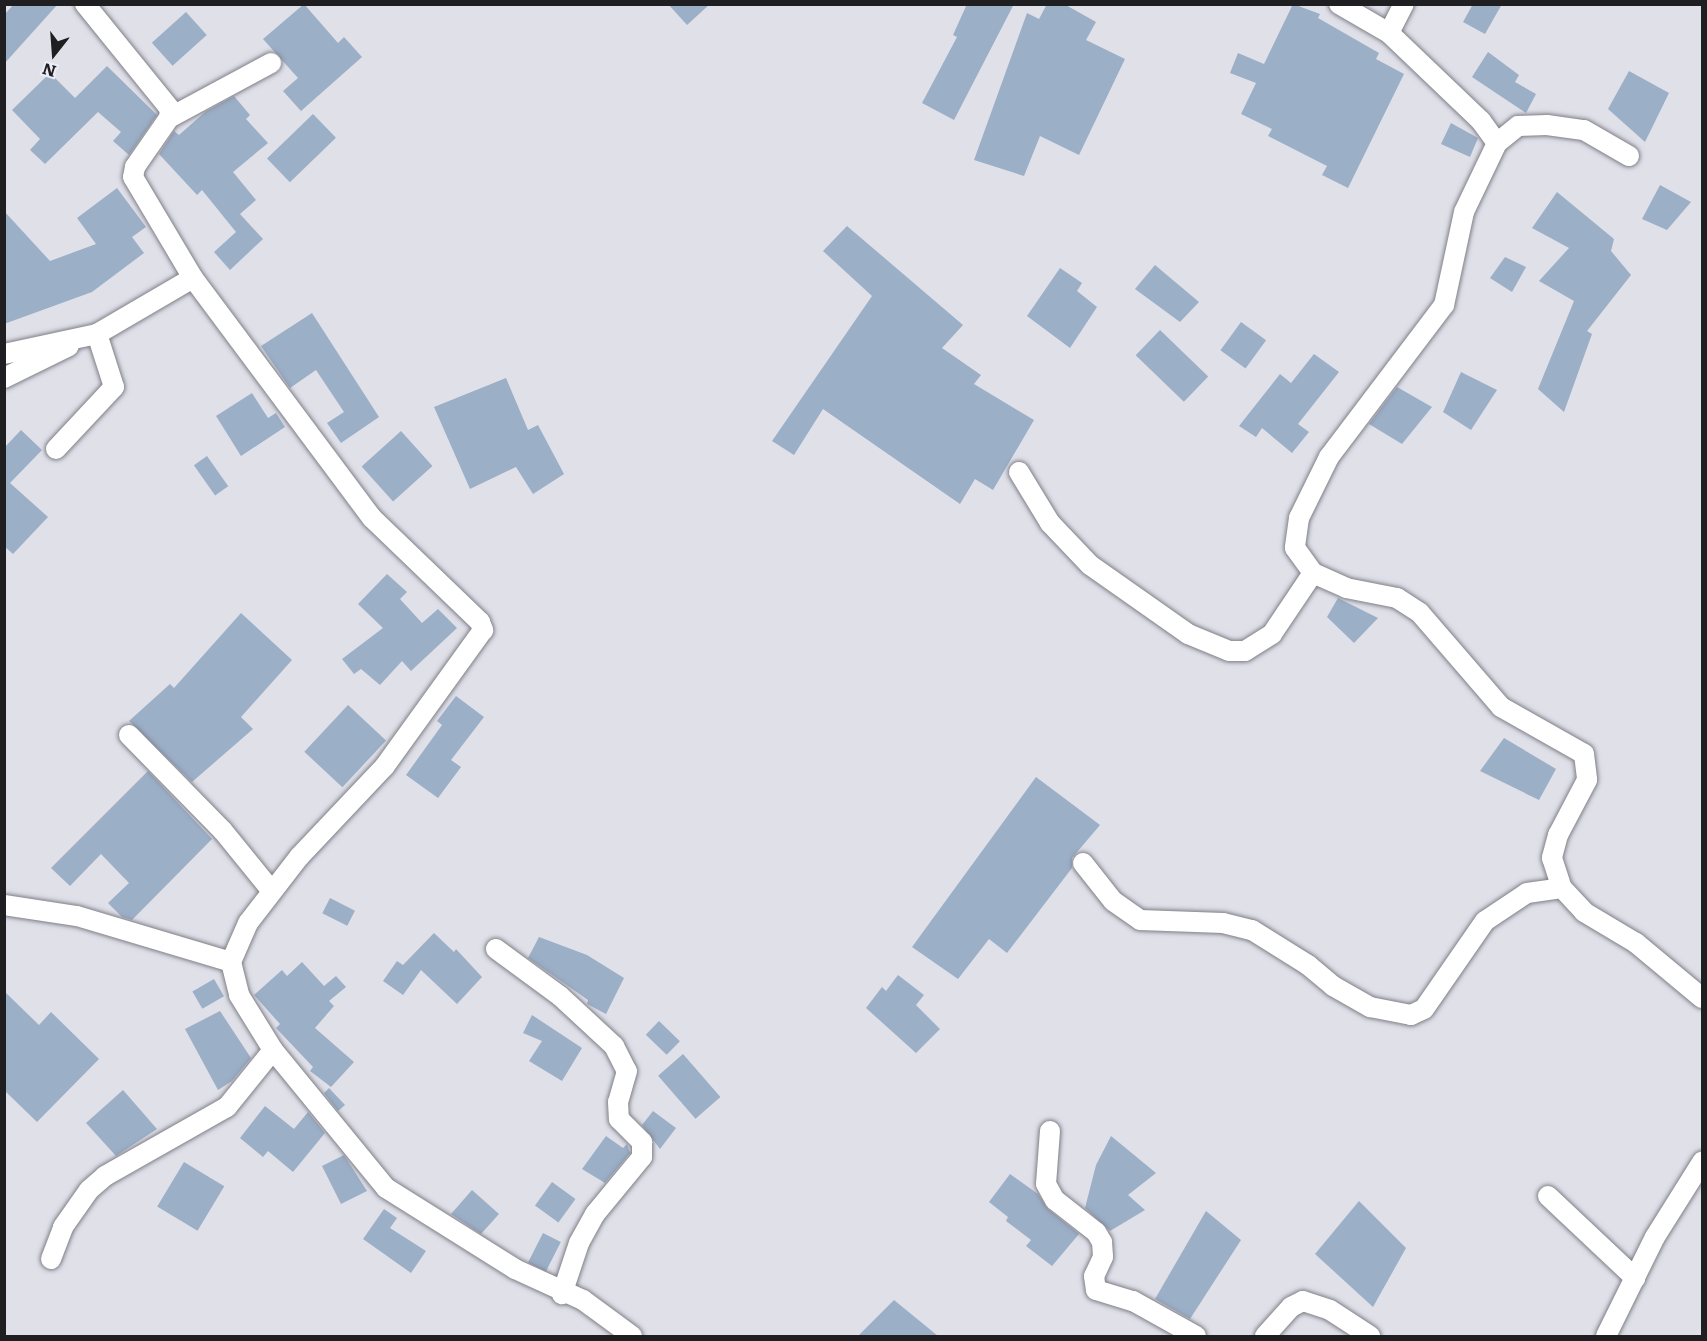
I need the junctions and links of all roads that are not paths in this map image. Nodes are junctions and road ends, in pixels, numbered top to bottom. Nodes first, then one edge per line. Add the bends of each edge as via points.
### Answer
1 (85, 4) edge
2 (1339, 4) edge
3 (1404, 4) edge
4 (1389, 33) junction
5 (270, 63) dead end
6 (169, 118) junction
7 (1497, 142) junction
8 (1629, 156) dead end
9 (193, 278) junction
10 (90, 335) junction
11 (4, 354) edge
12 (4, 378) edge
13 (56, 449) dead end
14 (1019, 472) dead end
15 (1313, 573) junction
16 (129, 735) dead end
17 (1083, 863) dead end
18 (1562, 888) junction
19 (271, 890) junction
20 (4, 905) edge
21 (496, 949) dead end
22 (231, 962) junction
23 (1702, 998) edge
24 (273, 1050) junction
25 (1050, 1131) dead end
26 (1702, 1162) edge
27 (1548, 1196) dead end
28 (51, 1260) dead end
29 (1635, 1278) junction
30 (562, 1294) junction
31 (632, 1336) edge
32 (1196, 1336) edge
33 (1265, 1336) edge
34 (1370, 1336) edge
35 (1606, 1336) edge

1 - 6 street via 170,109
2 - 4 street
3 - 4 street
4 - 7 street via 1481,121
5 - 6 street
6 - 9 street via 140,159 133,177
7 - 8 street via 1518,126 1547,125 1584,130
7 - 15 street via 1464,212 1444,305 1430,328 1348,428 1310,490 1299,518 1295,549
9 - 10 street
9 - 19 street via 372,518 480,622 483,630 385,766
10 - 11 street
10 - 12 street
10 - 13 street via 114,387
14 - 15 street via 1050,523 1090,565 1188,634 1229,651 1245,651 1272,634
15 - 18 street via 1346,588 1397,598 1420,613 1502,706 1584,754 1587,780 1558,835 1552,858
16 - 19 street via 223,831
17 - 18 street via 1113,901 1140,920 1223,923 1252,930 1308,965 1333,986 1370,1006 1411,1015 1424,1009 1485,921 1527,893
18 - 23 street via 1584,912 1635,943
19 - 22 street via 248,923
20 - 22 street via 77,916
21 - 30 street via 560,996 614,1046 627,1071 618,1102 619,1119 642,1142 642,1157 595,1214 579,1243
22 - 24 street via 239,995
24 - 28 street via 227,1107 105,1176 89,1190 63,1227
24 - 30 street via 386,1188
25 - 32 street via 1046,1184 1055,1200 1096,1232 1102,1242 1103,1257 1094,1276 1096,1290 1133,1300
26 - 29 street via 1655,1237
27 - 29 street
29 - 35 street
30 - 31 street via 583,1300
33 - 34 street via 1291,1306 1303,1301 1330,1310

